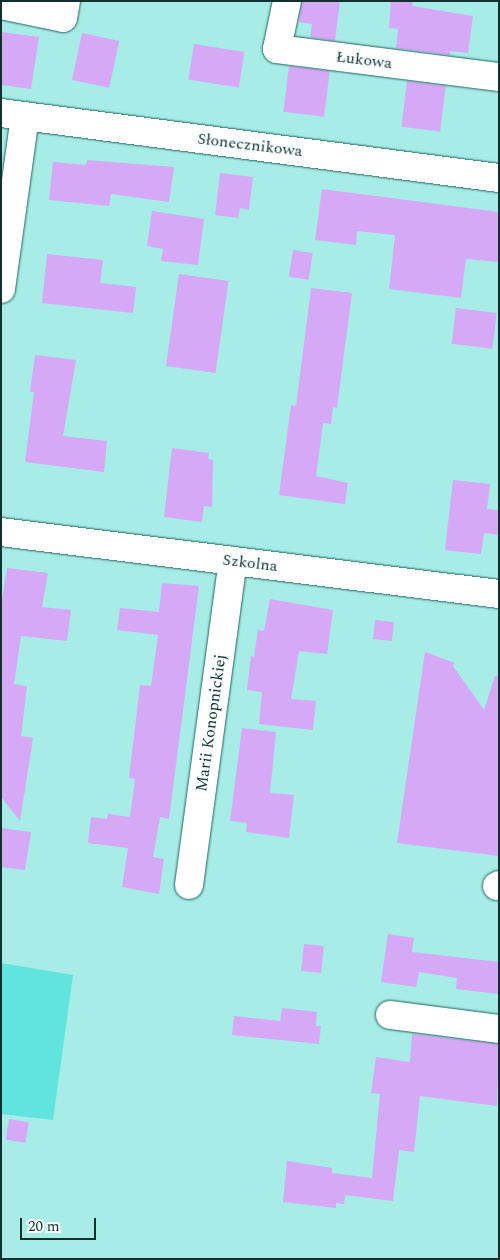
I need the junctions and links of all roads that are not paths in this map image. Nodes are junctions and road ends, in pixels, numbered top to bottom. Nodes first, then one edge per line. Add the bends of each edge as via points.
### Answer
1 (66, 1) edge
2 (287, 1) edge
3 (1, 5) edge
4 (499, 77) edge
5 (13, 115) edge
6 (499, 178) edge
7 (1, 288) edge
8 (1, 532) edge
9 (233, 561) junction
10 (499, 594) edge
11 (189, 885) dead end
12 (390, 1015) dead end
13 (499, 1029) edge

1 - 3 street via 63,18
2 - 4 street, Łukowa via 277,49
5 - 6 street, Słonecznikowa
5 - 7 street
8 - 9 street, Szkolna
9 - 10 street, Szkolna
9 - 11 street, Marii Konopnickiej
12 - 13 street

